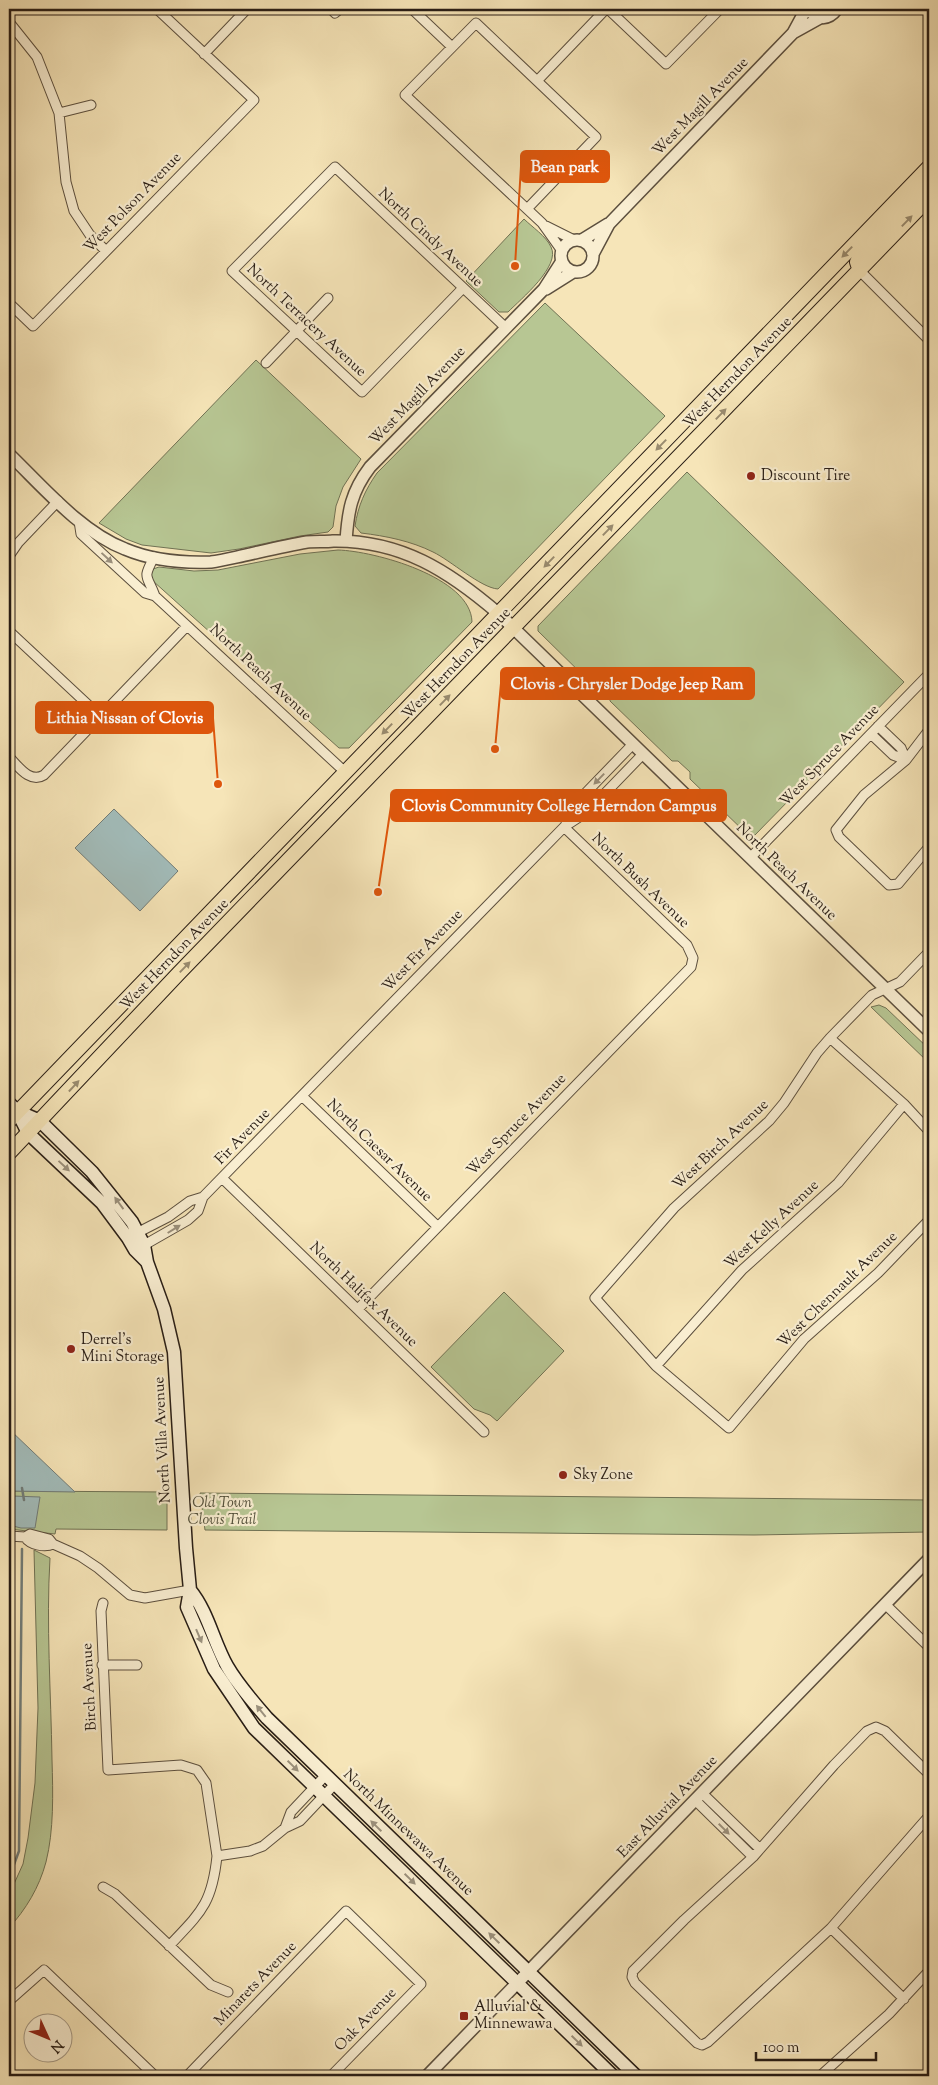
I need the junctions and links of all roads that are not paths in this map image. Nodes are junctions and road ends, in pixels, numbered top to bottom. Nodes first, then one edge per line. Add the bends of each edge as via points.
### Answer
1 (157, 9) edge
2 (248, 9) edge
3 (412, 9) edge
4 (607, 9) edge
5 (720, 9) edge
6 (807, 9) edge
7 (837, 9) edge
8 (820, 18) junction
9 (9, 22) edge
10 (793, 33) junction
11 (452, 47) junction
12 (204, 54) junction
13 (537, 81) junction
14 (91, 105) dead end
15 (58, 113) junction
16 (929, 167) edge
17 (929, 182) edge
18 (929, 198) edge
19 (527, 209) junction
20 (542, 223) junction
21 (609, 224) junction
22 (578, 240) junction
23 (106, 251) junction
24 (593, 254) junction
25 (562, 256) junction
26 (232, 271) joint
27 (860, 271) junction
28 (573, 272) junction
29 (463, 288) junction
30 (544, 289) junction
31 (328, 298) dead end
32 (9, 303) edge
33 (506, 328) junction
34 (297, 331) junction
35 (929, 340) edge
36 (266, 363) dead end
37 (9, 454) edge
38 (58, 501) junction
39 (79, 521) junction
40 (346, 541) junction
41 (9, 556) edge
42 (154, 557) junction
43 (155, 596) junction
44 (498, 614) junction
45 (187, 626) junction
46 (514, 629) junction
47 (9, 631) edge
48 (929, 674) edge
49 (100, 716) junction
50 (878, 726) junction
51 (929, 730) edge
52 (871, 734) junction
53 (633, 744) junction
54 (643, 754) junction
55 (9, 757) edge
56 (906, 760) junction
57 (345, 772) junction
58 (564, 827) junction
59 (929, 846) edge
60 (750, 858) junction
61 (233, 918) junction
62 (929, 952) edge
63 (693, 958) joint
64 (886, 989) junction
65 (929, 1031) edge
66 (830, 1038) junction
67 (302, 1096) junction
68 (904, 1104) junction
69 (12, 1112) edge
70 (40, 1121) junction
71 (929, 1131) edge
72 (28, 1133) junction
73 (9, 1153) edge
74 (222, 1178) junction
75 (203, 1197) junction
76 (929, 1220) edge
77 (437, 1226) junction
78 (133, 1235) junction
79 (139, 1247) junction
80 (358, 1309) junction
81 (656, 1366) junction
82 (484, 1432) dead end
83 (9, 1536) edge
84 (929, 1560) edge
85 (190, 1590) junction
86 (103, 1603) dead end
87 (885, 1604) junction
88 (929, 1647) edge
89 (102, 1665) junction
90 (138, 1665) dead end
91 (929, 1774) edge
92 (325, 1776) junction
93 (334, 1785) junction
94 (319, 1792) junction
95 (699, 1797) junction
96 (929, 1816) edge
97 (760, 1849) junction
98 (217, 1856) junction
99 (753, 1857) junction
100 (103, 1887) dead end
101 (346, 1911) joint
102 (831, 1928) junction
103 (169, 1946) junction
104 (929, 1971) edge
105 (529, 1972) junction
106 (518, 1984) junction
107 (228, 1992) dead end
108 (904, 1999) junction
109 (9, 2001) edge
110 (155, 2076) edge
111 (187, 2076) edge
112 (331, 2076) edge
113 (427, 2076) edge
114 (613, 2076) edge
115 (636, 2076) edge
116 (820, 2076) edge

1 - 12 street
2 - 12 street
3 - 11 street
4 - 5 street via 666,64
4 - 13 street
6 - 8 street
6 - 10 street, West Magill Avenue
7 - 8 street, West Magill Avenue via 832,15
8 - 10 street, West Magill Avenue
9 - 15 street via 37,57
10 - 21 street, West Magill Avenue
11 - 13 street via 476,23
11 - 19 street via 405,95
12 - 23 street, West Polson Avenue via 254,100
13 - 19 street via 596,137
14 - 15 street
15 - 23 street via 68,195 80,222
16 -> 44 main road, West Herndon Avenue
17 - 27 main road via 862,252 857,262
27 -> 18 main road, West Herndon Avenue
19 - 20 street
20 - 22 street
20 - 25 street
21 - 22 street, West Magill Avenue
21 - 24 street, West Magill Avenue
22 - 24 street via 587,243
22 - 25 street via 568,242
23 - 32 street, West Polson Avenue via 33,326
24 - 28 street via 588,268
25 - 28 street via 566,268
25 - 30 street, West Magill Avenue
26 - 29 street, North Cindy Avenue via 335,166
26 - 34 street, North Terracery Avenue
27 - 35 street
46 -> 27 main road, West Herndon Avenue
28 - 30 street, West Magill Avenue
29 - 33 street, North Cindy Avenue
29 - 34 street, North Terracery Avenue via 362,392
30 - 33 street, West Magill Avenue
31 - 34 street
33 - 40 street, West Magill Avenue via 362,477 350,502
34 - 36 street
37 - 38 street, North Peach Avenue
38 - 39 street, North Peach Avenue
38 - 41 street
39 - 42 street, North Peach Avenue via 126,550
39 -> 43 street, North Peach Avenue via 81,534 145,592
40 - 42 street, North Peach Avenue via 309,542 212,562
40 - 44 street, North Peach Avenue via 382,545 418,558 461,582
42 - 43 street, North Peach Avenue via 146,577
43 - 45 street, North Peach Avenue
44 - 46 street, North Peach Avenue
44 -> 57 main road, West Herndon Avenue
45 - 49 street
45 - 57 street, North Peach Avenue
46 - 53 street, North Peach Avenue
61 -> 46 main road, West Herndon Avenue
47 - 49 street
48 - 50 street, West Spruce Avenue
49 - 55 street via 44,775 31,777
50 - 52 street, West Spruce Avenue
50 - 56 street via 900,748
51 - 56 street
52 - 56 street via 893,755
52 - 60 street, West Spruce Avenue
53 - 54 street, North Peach Avenue
53 -> 58 street, West Fir Avenue via 576,803
54 - 58 street, West Fir Avenue via 587,812
54 - 60 street, North Peach Avenue
56 - 59 street via 864,795 836,830 839,838 889,885 898,884
57 - 61 main road via 349,780 347,787 268,868
57 - 69 main road, West Herndon Avenue
58 - 63 street, North Bush Avenue via 687,945
58 - 67 street, West Fir Avenue
60 - 64 street, North Peach Avenue
70 -> 61 main road, West Herndon Avenue
62 - 64 street, West Birch Avenue via 900,982
63 - 77 street, West Spruce Avenue via 689,970
64 - 65 street, North Peach Avenue
64 - 66 street, West Birch Avenue via 872,995
66 - 68 street
66 - 81 street, West Birch Avenue via 784,1104 674,1208 595,1298
67 - 74 street, Fir Avenue
67 - 77 street, North Caesar Avenue
68 - 71 street
68 - 81 street, West Kelly Avenue via 838,1182 742,1270
69 - 70 main road, North Villa Avenue
69 - 72 main road, North Villa Avenue
70 - 72 main road, West Herndon Avenue
78 -> 70 main road, North Villa Avenue via 112,1194
72 - 73 main road, West Herndon Avenue
72 -> 78 main road, North Villa Avenue
74 - 75 street, Fir Avenue
74 - 80 street, North Halifax Avenue
75 - 78 street, Fir Avenue via 190,1201
79 -> 75 street, Fir Avenue via 188,1220 198,1210
76 - 81 street, West Chennault Avenue via 904,1249 804,1339 730,1428
77 - 80 street, West Spruce Avenue
78 - 79 main road, North Villa Avenue
79 - 85 main road, North Villa Avenue via 164,1309 174,1352
80 - 82 street, North Halifax Avenue
83 - 85 street via 25,1538 30,1534 49,1539 90,1562 130,1595 145,1598
84 - 87 street, East Alluvial Avenue
92 -> 85 main road, North Minnewawa Avenue via 246,1693 228,1667 200,1602
85 -> 94 main road via 187,1608 214,1669 254,1728
86 - 89 street, Birch Avenue
87 - 88 street
87 - 95 street, East Alluvial Avenue
89 - 90 street
89 - 98 street, Birch Avenue via 108,1770 181,1765 197,1770 206,1783
91 - 97 street via 876,1727 867,1731 834,1765
92 - 93 main road, North Minnewawa Avenue
92 - 94 street
93 - 94 street
105 -> 93 main road, North Minnewawa Avenue
94 - 98 street via 291,1812 285,1828 268,1843 257,1849
94 -> 106 main road
95 - 97 street
95 -> 99 street
95 - 105 street, East Alluvial Avenue
96 - 102 street
97 - 99 street
98 - 103 street via 214,1882 204,1906
99 - 102 street via 633,1971 635,1983 697,2043 708,2042
100 - 103 street via 115,1894
101 - 111 street, Minarets Avenue
101 - 112 street, Oak Avenue via 421,1984
102 - 108 street
103 - 107 street via 211,1985
104 - 108 street
105 - 106 street, East Alluvial Avenue
105 - 115 main road, North Minnewawa Avenue
106 - 113 street, East Alluvial Avenue
106 -> 114 main road
108 - 116 street
109 - 110 street via 44,1970

